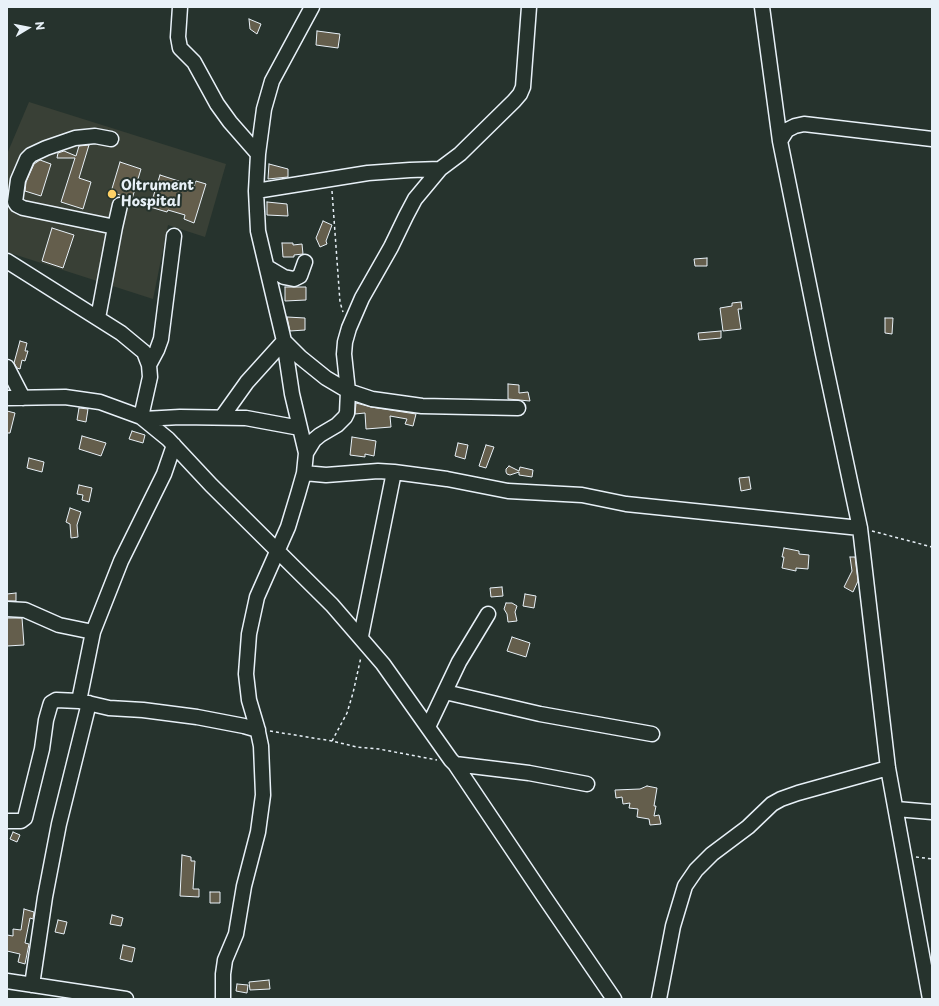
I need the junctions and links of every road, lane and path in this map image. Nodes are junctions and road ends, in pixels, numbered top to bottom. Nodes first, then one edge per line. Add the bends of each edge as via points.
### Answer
1 (180, 7) edge
2 (312, 7) edge
3 (529, 7) edge
4 (762, 7) edge
5 (111, 139) dead end
6 (932, 139) edge
7 (780, 141) junction
8 (258, 154) junction
9 (440, 169) junction
10 (332, 179) junction
11 (256, 191) junction
12 (120, 205) dead end
13 (115, 226) junction
14 (174, 236) dead end
15 (7, 261) edge
16 (305, 262) dead end
17 (267, 267) junction
18 (98, 318) junction
19 (349, 328) junction
20 (284, 341) junction
21 (149, 365) junction
22 (7, 366) edge
23 (348, 391) junction
24 (7, 398) edge
25 (22, 398) junction
26 (518, 408) dead end
27 (222, 417) junction
28 (143, 418) junction
29 (300, 428) junction
30 (174, 445) junction
31 (306, 453) junction
32 (394, 472) junction
33 (304, 473) junction
34 (860, 528) junction
35 (932, 548) edge
36 (277, 550) junction
37 (7, 609) edge
38 (488, 614) dead end
39 (93, 632) junction
40 (363, 639) junction
41 (445, 692) junction
42 (84, 702) junction
43 (428, 727) junction
44 (258, 730) junction
45 (652, 734) dead end
46 (332, 741) junction
47 (453, 762) junction
48 (888, 768) junction
49 (587, 784) dead end
50 (896, 809) junction
51 (932, 812) edge
52 (7, 821) edge
53 (904, 855) junction
54 (932, 859) edge
55 (7, 981) edge
56 (32, 985) junction
57 (126, 999) edge
58 (223, 999) edge
59 (614, 999) edge
60 (659, 999) edge
61 (930, 999) edge

1 - 8 street via 180,48 194,62 230,122
2 - 8 street via 272,80 264,109
3 - 9 street via 523,87 520,94 460,154
4 - 7 street
5 - 13 street via 95,136 75,138 31,155 18,180 15,202 23,208
6 - 7 street via 804,124 787,130
7 - 34 street
8 - 11 street
9 - 10 street via 368,173
9 - 19 street via 415,199 356,309
10 - 11 street
10 - 19 path via 340,302
11 - 17 street via 258,231
12 - 13 street
13 - 18 street
14 - 21 street via 161,339
15 - 18 street
16 - 17 street via 300,276 294,279 284,277
17 - 20 street
18 - 21 street via 144,352
19 - 23 street via 344,354
20 - 23 street via 326,378
20 - 27 street via 247,382
20 - 29 street
21 - 28 street via 150,377
22 - 25 street
23 - 26 street via 372,399 422,406
23 - 31 street via 345,417 337,425 320,434
24 - 25 street
25 - 28 street via 50,396 82,399 116,407
27 - 28 street
27 - 29 street via 246,418
28 - 30 street
29 - 31 street
30 - 36 street
30 - 39 street via 164,474 121,561
31 - 33 street
32 - 33 street via 326,475
32 - 34 street via 508,491 582,495 626,504
32 - 40 street
33 - 36 street via 288,527
34 - 35 path
34 - 48 street
36 - 40 street via 332,604
36 - 44 street via 258,597 249,634 246,674 249,700
37 - 39 street via 25,610 59,625
38 - 41 street via 459,662
39 - 42 street
40 - 43 street via 384,664
40 - 46 path via 347,713
41 - 43 street
41 - 45 street via 540,714
42 - 44 street via 109,708 196,717
42 - 52 street via 52,702 25,818 21,821
42 - 56 street via 45,898
43 - 47 street
44 - 46 path
44 - 58 street via 261,746 262,802 236,934 223,974
46 - 47 path
47 - 49 street
47 - 59 street
48 - 50 street
48 - 60 street via 781,799 712,854 696,870 685,886 673,926
50 - 51 street
50 - 53 street
53 - 54 path
53 - 61 street
55 - 56 street
56 - 57 street

